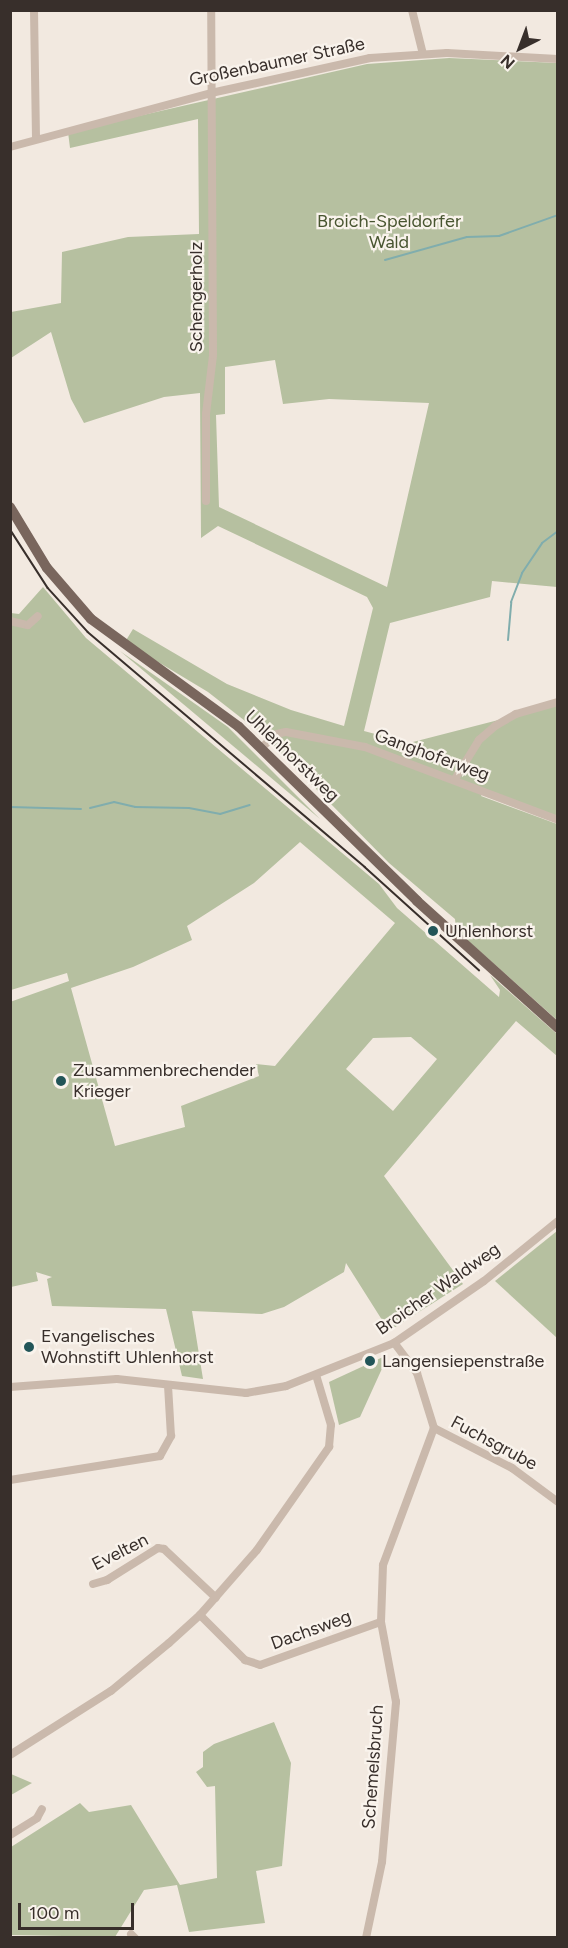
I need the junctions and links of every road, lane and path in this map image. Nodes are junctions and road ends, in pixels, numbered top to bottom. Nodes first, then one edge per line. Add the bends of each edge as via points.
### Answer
1 (34, 10) edge
2 (211, 10) edge
3 (412, 10) edge
4 (423, 54) junction
5 (558, 59) edge
6 (211, 93) junction
7 (36, 137) junction
8 (10, 147) edge
9 (206, 501) dead end
10 (10, 507) edge
11 (38, 616) dead end
12 (10, 621) edge
13 (558, 702) edge
14 (261, 748) junction
15 (455, 779) junction
16 (558, 820) edge
17 (558, 1028) edge
18 (558, 1221) edge
19 (394, 1343) junction
20 (316, 1375) junction
21 (168, 1384) junction
22 (10, 1387) edge
23 (434, 1428) junction
24 (10, 1480) edge
25 (558, 1502) edge
26 (93, 1584) dead end
27 (216, 1598) junction
28 (200, 1615) junction
29 (381, 1622) junction
30 (10, 1755) edge
31 (42, 1809) dead end
32 (10, 1835) edge
33 (366, 1938) edge

1 - 7 street
2 - 6 street, Schengerholz
3 - 4 street
4 - 5 street, Großenbaumer Straße
4 - 6 street, Großenbaumer Straße via 331,64
6 - 7 street, Großenbaumer Straße
6 - 9 street, Schengerholz via 213,355 206,414
7 - 8 street, Großenbaumer Straße
10 - 14 main road, Uhlenhorstweg via 47,568 91,619 205,699
11 - 12 street via 28,625
13 - 15 street via 516,714 495,726 479,740
14 - 15 street, Ganghoferweg via 277,734 286,732 380,751
14 - 17 main road, Uhlenhorstweg via 417,901
15 - 16 street, Ganghoferweg
18 - 19 street, Broicher Waldweg via 484,1281
19 - 20 street, Broicher Waldweg
19 - 23 street, Fuchsgrube via 417,1373
20 - 21 street, Broicher Waldweg via 246,1394
20 - 27 street via 331,1425 323,1460
21 - 22 street, Broicher Waldweg via 117,1378
21 - 24 street via 171,1436 160,1456
23 - 25 street, Fuchsgrube via 512,1468
23 - 29 street, Schemelsbruch via 383,1565
26 - 27 street, Evelten via 108,1580 158,1548
27 - 28 street
28 - 29 street, Dachsweg via 245,1660 260,1665
28 - 30 street via 111,1691
29 - 33 street, Schemelsbruch via 396,1702 382,1862
31 - 32 street via 37,1818

